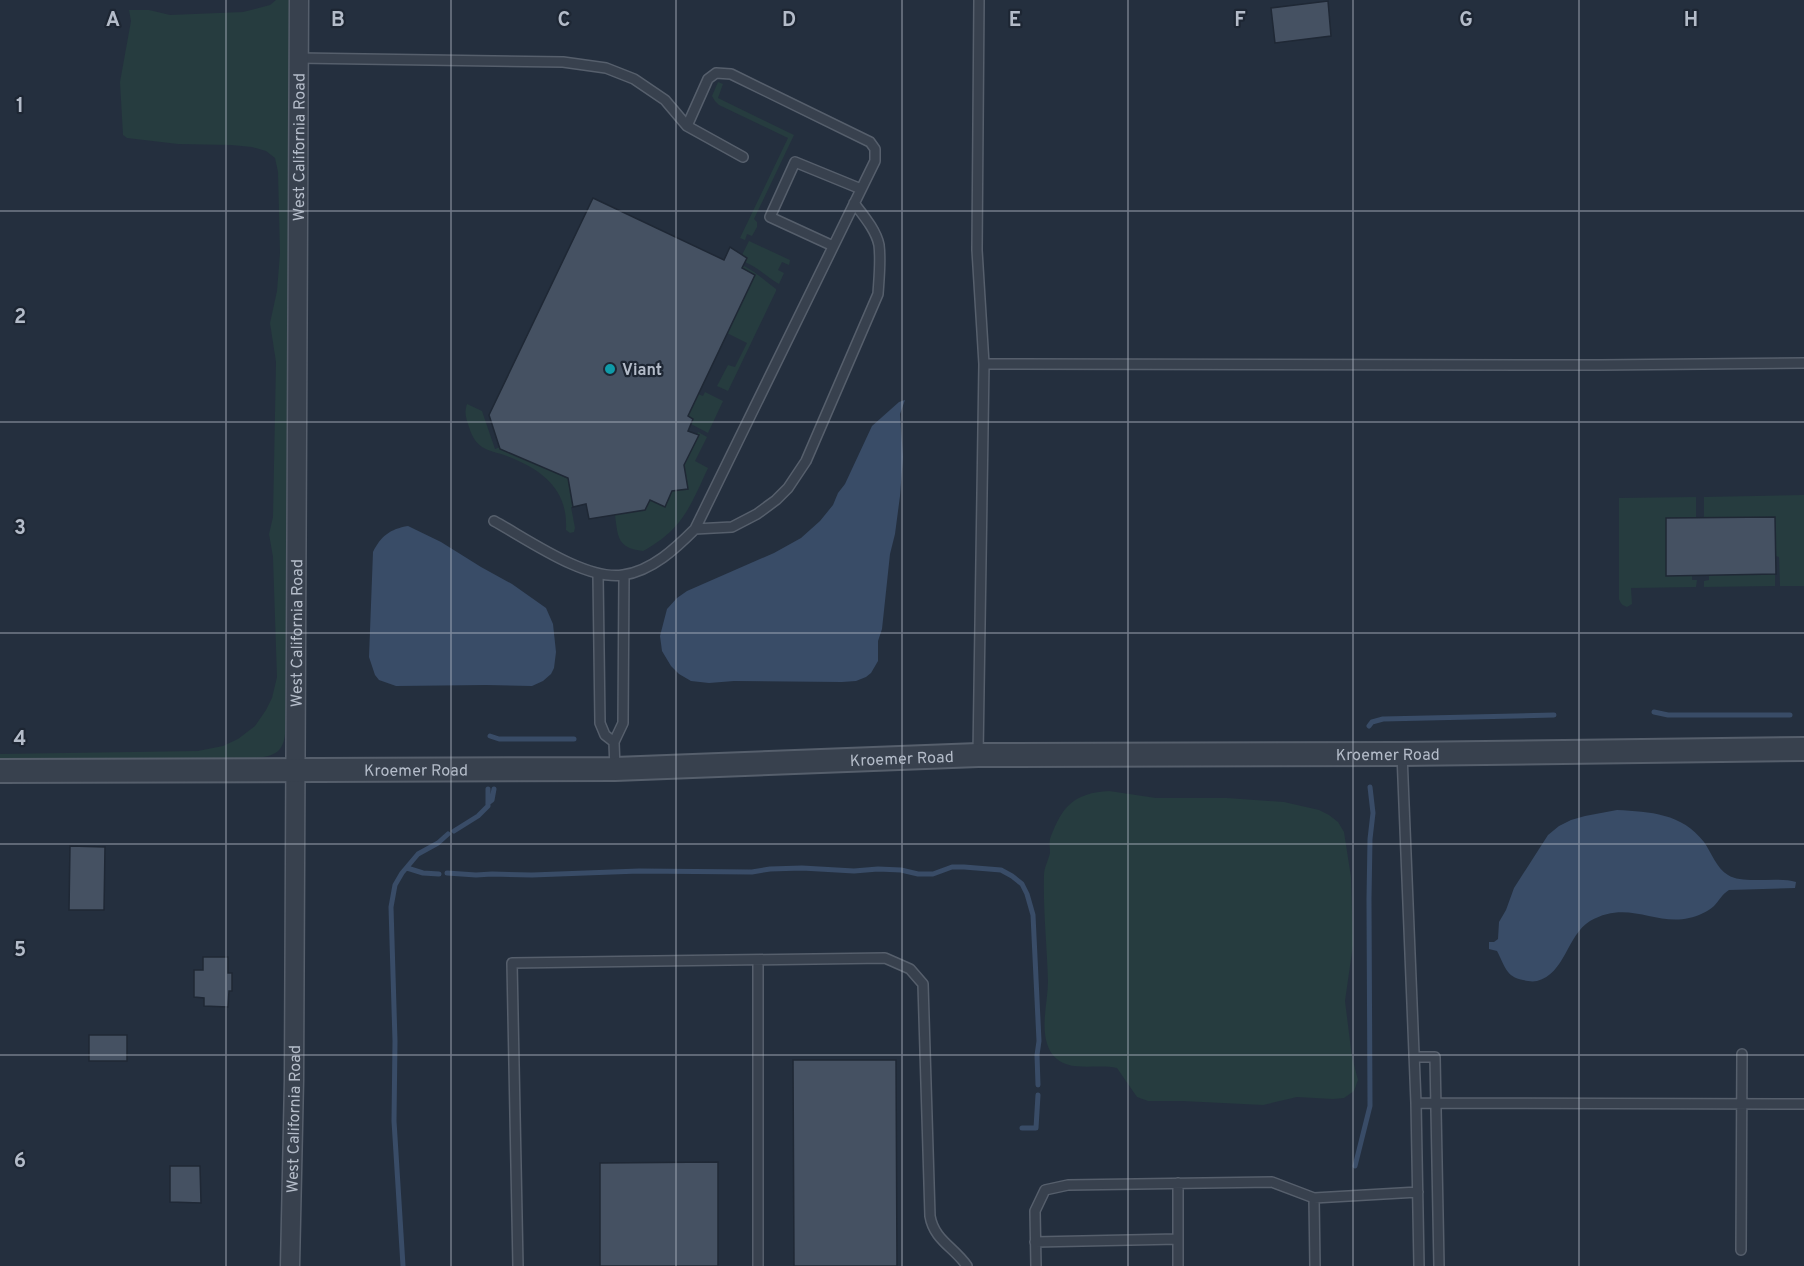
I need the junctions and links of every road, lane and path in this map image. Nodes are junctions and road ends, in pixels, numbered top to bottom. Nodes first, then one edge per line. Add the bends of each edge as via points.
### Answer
1 (299, 0) edge
2 (978, 0) edge
3 (299, 58) junction
4 (687, 126) junction
5 (743, 157) dead end
6 (861, 189) junction
7 (854, 203) junction
8 (833, 246) junction
9 (1804, 363) edge
10 (984, 364) junction
11 (494, 521) dead end
12 (695, 529) junction
13 (598, 575) junction
14 (624, 576) junction
15 (614, 742) junction
16 (1804, 749) edge
17 (1402, 754) junction
18 (978, 755) junction
19 (615, 769) junction
20 (295, 770) junction
21 (0, 771) edge
22 (758, 960) junction
23 (1742, 1054) dead end
24 (1414, 1057) junction
25 (1416, 1103) junction
26 (1436, 1103) junction
27 (1742, 1104) junction
28 (1804, 1104) edge
29 (1417, 1157) junction
30 (1436, 1157) junction
31 (1178, 1183) junction
32 (1418, 1192) junction
33 (1314, 1198) junction
34 (1418, 1208) junction
35 (1437, 1208) junction
36 (1178, 1239) junction
37 (1035, 1242) junction
38 (1741, 1250) dead end
39 (1419, 1255) junction
40 (1438, 1255) junction
41 (290, 1266) edge
42 (518, 1266) edge
43 (758, 1266) edge
44 (967, 1266) edge
45 (1036, 1266) edge
46 (1178, 1266) edge
47 (1315, 1266) edge
48 (1419, 1266) edge
49 (1438, 1266) edge

1 - 3 street, West California Road
2 - 10 lane via 977,250
3 - 4 lane via 563,62 606,68 665,100
3 - 20 street, West California Road
4 - 5 lane
4 - 6 lane via 708,80 716,73 731,74 870,142 875,149 875,161
6 - 7 lane
6 - 8 lane via 795,162 770,216
7 - 8 lane
7 - 12 lane via 878,244 878,294 806,461 788,488 757,514 732,527
8 - 12 lane
9 - 10 lane
10 - 18 lane
11 - 13 lane
12 - 14 lane via 670,553
13 - 14 lane
13 - 15 lane via 600,723 605,735
14 - 15 lane via 623,723
15 - 19 lane
16 - 17 street, Kroemer Road
17 - 18 street, Kroemer Road
17 - 24 lane
18 - 19 street, Kroemer Road
19 - 20 street, Kroemer Road
20 - 21 street, Kroemer Road
20 - 41 street, West California Road
22 - 42 lane via 512,963
22 - 43 lane
22 - 44 lane via 885,958 910,969 923,984 932,1226
23 - 27 lane
24 - 25 lane
24 - 26 lane via 1435,1057
25 - 26 lane
25 - 29 lane
26 - 27 lane
26 - 30 lane
27 - 28 lane
27 - 38 lane
29 - 30 lane
29 - 32 lane
30 - 35 lane
31 - 33 lane via 1272,1182
31 - 36 lane
31 - 37 lane via 1068,1185 1045,1190 1035,1211
32 - 33 lane
32 - 34 lane
33 - 47 lane
34 - 35 lane
34 - 39 lane
35 - 40 lane
36 - 37 lane
36 - 46 lane
37 - 45 lane
39 - 40 lane
39 - 48 lane
40 - 49 lane

